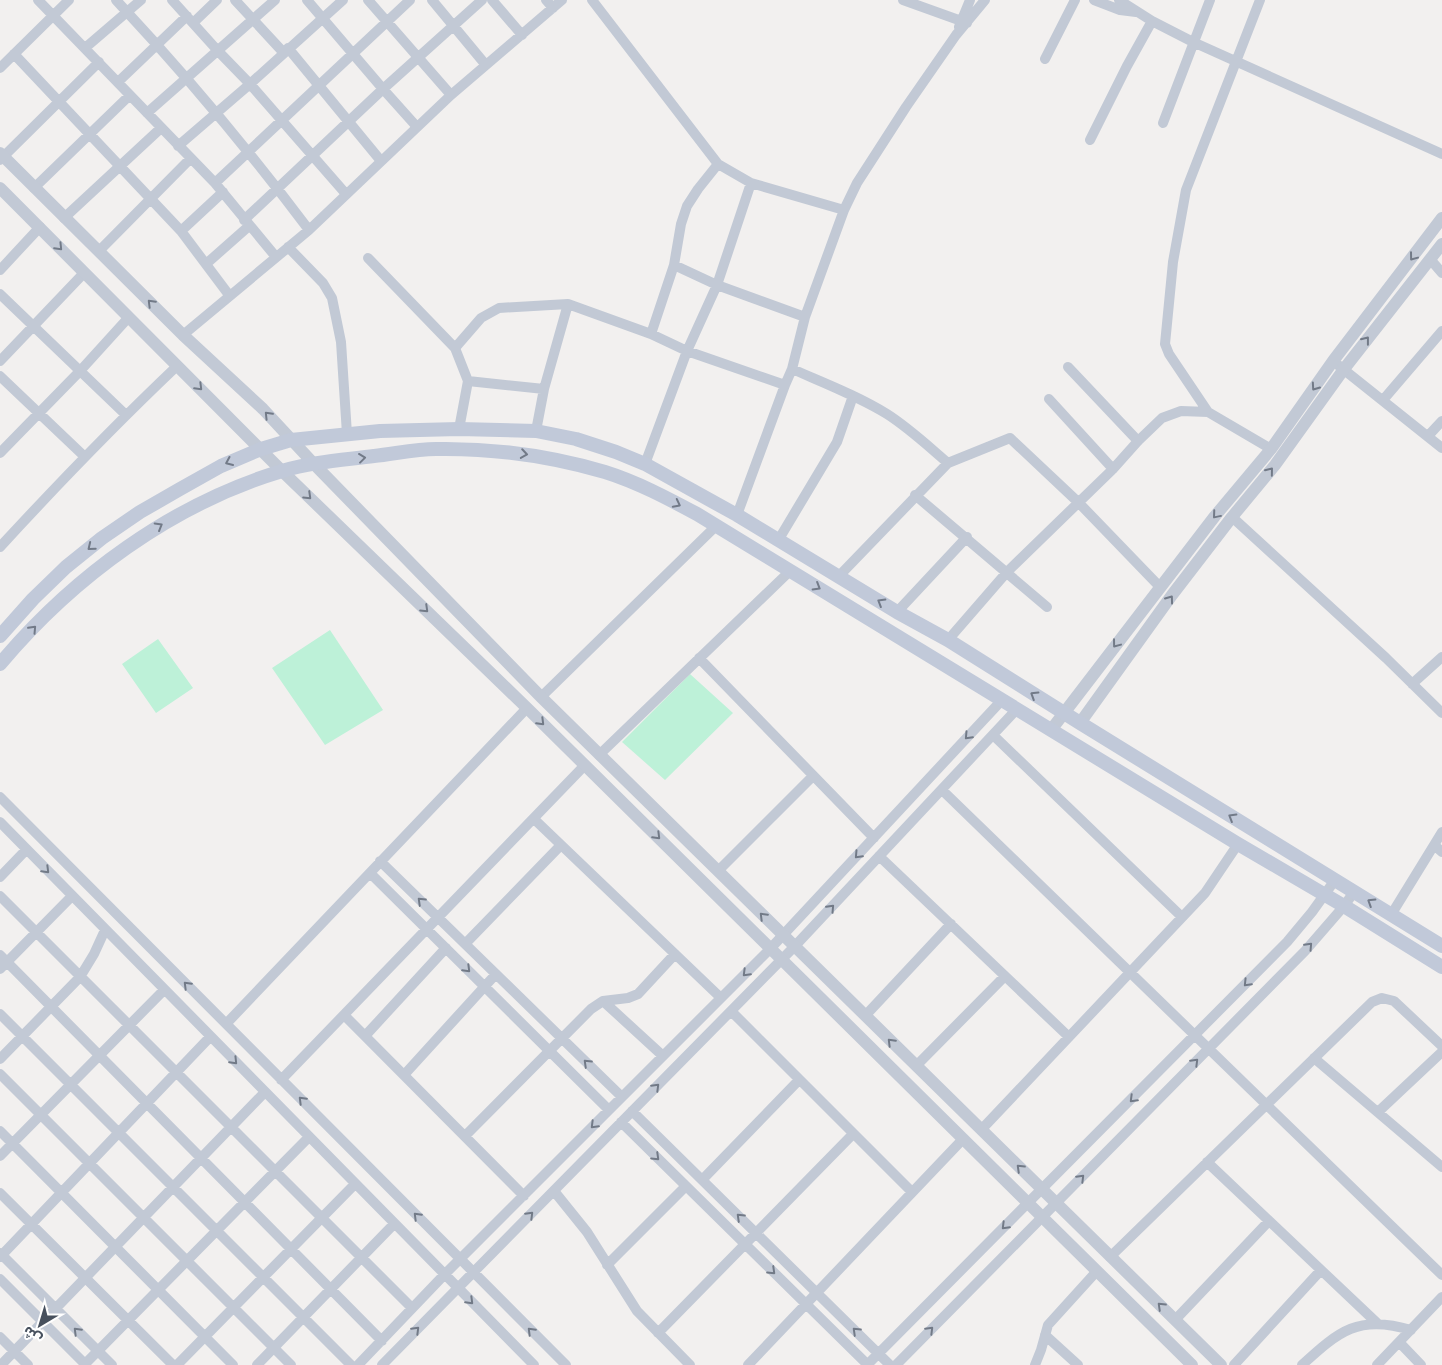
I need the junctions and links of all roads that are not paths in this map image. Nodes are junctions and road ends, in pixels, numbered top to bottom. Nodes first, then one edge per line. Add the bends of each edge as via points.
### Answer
1 (38, 0) edge
2 (69, 0) edge
3 (116, 0) edge
4 (141, 0) edge
5 (172, 0) edge
6 (217, 0) edge
7 (235, 0) edge
8 (275, 0) edge
9 (307, 0) edge
10 (343, 0) edge
11 (368, 0) edge
12 (410, 0) edge
13 (432, 0) edge
14 (482, 0) edge
15 (492, 0) edge
16 (562, 0) edge
17 (592, 0) edge
18 (904, 0) edge
19 (970, 0) edge
20 (985, 0) edge
21 (1075, 0) edge
22 (1094, 0) edge
23 (1119, 0) edge
24 (1210, 0) edge
25 (1260, 0) edge
26 (549, 4) edge
27 (1135, 8) edge
28 (127, 12) junction
29 (52, 16) junction
30 (322, 18) junction
31 (190, 20) junction
32 (253, 20) junction
33 (387, 21) junction
34 (1152, 21) junction
35 (964, 22) junction
36 (453, 26) junction
37 (522, 35) junction
38 (1193, 42) junction
39 (157, 44) junction
40 (85, 48) junction
41 (285, 50) junction
42 (218, 51) junction
43 (14, 54) junction
44 (353, 55) junction
45 (418, 58) junction
46 (1045, 59) dead end
47 (1236, 61) junction
48 (99, 62) junction
49 (486, 64) junction
50 (1, 65) edge
51 (186, 78) junction
52 (118, 82) junction
53 (250, 84) junction
54 (318, 85) junction
55 (383, 89) junction
56 (130, 95) junction
57 (451, 95) junction
58 (58, 101) junction
59 (147, 113) junction
60 (216, 114) junction
61 (280, 120) junction
62 (349, 121) junction
63 (1163, 123) dead end
64 (417, 127) junction
65 (161, 128) junction
66 (89, 134) junction
67 (1090, 140) dead end
68 (178, 146) junction
69 (248, 151) junction
70 (1442, 154) edge
71 (313, 156) junction
72 (1, 157) edge
73 (190, 159) junction
74 (381, 161) junction
75 (718, 164) junction
76 (120, 165) junction
77 (215, 183) junction
78 (751, 183) junction
79 (0, 188) edge
80 (34, 188) junction
81 (278, 189) junction
82 (223, 192) junction
83 (346, 194) junction
84 (152, 200) junction
85 (844, 210) junction
86 (64, 218) junction
87 (1442, 218) edge
88 (247, 223) junction
89 (40, 227) junction
90 (309, 230) junction
91 (181, 231) junction
92 (1442, 244) edge
93 (288, 247) junction
94 (99, 251) junction
95 (276, 257) junction
96 (368, 258) dead end
97 (1430, 259) junction
98 (206, 264) junction
99 (674, 265) junction
100 (0, 270) edge
101 (1442, 272) edge
102 (84, 273) junction
103 (717, 285) junction
104 (0, 294) edge
105 (229, 295) junction
106 (568, 304) junction
107 (129, 317) junction
108 (806, 317) junction
109 (33, 326) junction
110 (1442, 331) edge
111 (651, 334) junction
112 (183, 335) junction
113 (455, 348) junction
114 (687, 351) junction
115 (0, 361) edge
116 (1333, 361) junction
117 (177, 366) junction
118 (1068, 367) dead end
119 (792, 369) junction
120 (1344, 369) junction
121 (80, 371) junction
122 (0, 376) edge
123 (468, 381) junction
124 (785, 385) junction
125 (544, 389) junction
126 (853, 396) junction
127 (1049, 399) dead end
128 (1383, 400) junction
129 (1208, 412) junction
130 (38, 413) junction
131 (126, 415) junction
132 (1442, 421) edge
133 (459, 429) junction
134 (536, 430) junction
135 (348, 434) junction
136 (1428, 436) junction
137 (292, 440) junction
138 (1138, 441) junction
139 (1442, 448) edge
140 (261, 449) junction
141 (1271, 449) junction
142 (1, 450) edge
143 (85, 457) junction
144 (948, 463) junction
145 (314, 464) junction
146 (645, 464) junction
147 (1113, 469) junction
148 (282, 471) junction
149 (915, 495) junction
150 (1078, 502) junction
151 (737, 515) junction
152 (1232, 517) junction
153 (716, 526) junction
154 (966, 537) junction
155 (780, 539) junction
156 (0, 547) edge
157 (790, 571) junction
158 (1007, 572) junction
159 (839, 576) junction
160 (1160, 587) junction
161 (1047, 606) dead end
162 (897, 612) junction
163 (0, 636) edge
164 (948, 640) junction
165 (1442, 656) edge
166 (699, 658) junction
167 (0, 664) edge
168 (1412, 684) junction
169 (541, 697) junction
170 (1002, 700) junction
171 (526, 708) junction
172 (1017, 709) junction
173 (1064, 713) junction
174 (1442, 713) edge
175 (1080, 723) junction
176 (1051, 730) junction
177 (993, 735) junction
178 (599, 754) junction
179 (585, 765) junction
180 (813, 776) junction
181 (942, 790) junction
182 (0, 797) edge
183 (534, 819) junction
184 (0, 822) edge
185 (1442, 832) edge
186 (874, 838) junction
187 (1238, 844) junction
188 (561, 845) junction
189 (1438, 848) edge
190 (26, 850) junction
191 (879, 856) junction
192 (380, 861) junction
193 (718, 872) junction
194 (370, 873) junction
195 (0, 877) edge
196 (1335, 880) junction
197 (1354, 892) junction
198 (1325, 894) junction
199 (0, 896) edge
200 (72, 896) junction
201 (1344, 906) junction
202 (1392, 915) junction
203 (1182, 917) junction
204 (438, 918) junction
205 (951, 924) junction
206 (427, 929) junction
207 (105, 930) junction
208 (36, 932) junction
209 (783, 936) junction
210 (465, 944) junction
211 (1442, 946) edge
212 (794, 947) junction
213 (446, 948) junction
214 (770, 949) junction
215 (675, 954) junction
216 (781, 960) junction
217 (2, 962) edge
218 (1442, 967) edge
219 (1130, 972) junction
220 (496, 974) junction
221 (1005, 976) junction
222 (80, 977) junction
223 (485, 986) junction
224 (164, 990) junction
225 (721, 998) junction
226 (603, 1001) junction
227 (51, 1007) junction
228 (731, 1011) junction
229 (0, 1014) edge
230 (344, 1015) junction
231 (865, 1016) junction
232 (226, 1024) junction
233 (129, 1025) junction
234 (22, 1036) junction
235 (365, 1036) junction
236 (1069, 1036) junction
237 (1196, 1036) junction
238 (210, 1037) junction
239 (562, 1038) junction
240 (1442, 1046) edge
241 (1209, 1049) junction
242 (550, 1051) junction
243 (1442, 1052) edge
244 (99, 1055) junction
245 (663, 1056) junction
246 (1314, 1058) junction
247 (0, 1060) edge
248 (916, 1066) junction
249 (176, 1072) junction
250 (0, 1074) edge
251 (404, 1075) junction
252 (281, 1080) junction
253 (800, 1080) junction
254 (70, 1085) junction
255 (265, 1092) junction
256 (622, 1097) junction
257 (147, 1103) junction
258 (1266, 1104) junction
259 (609, 1110) junction
260 (632, 1111) junction
261 (1378, 1112) junction
262 (41, 1115) junction
263 (621, 1122) junction
264 (231, 1127) junction
265 (980, 1130) junction
266 (0, 1131) edge
267 (119, 1133) junction
268 (853, 1134) junction
269 (466, 1136) junction
270 (309, 1137) junction
271 (963, 1139) junction
272 (12, 1144) junction
273 (0, 1156) edge
274 (201, 1158) junction
275 (1207, 1162) junction
276 (1440, 1162) edge
277 (90, 1163) junction
278 (275, 1171) junction
279 (702, 1180) junction
280 (355, 1184) junction
281 (686, 1186) junction
282 (173, 1187) junction
283 (1042, 1190) junction
284 (554, 1191) junction
285 (912, 1192) junction
286 (0, 1193) edge
287 (62, 1193) junction
288 (524, 1196) junction
289 (245, 1202) junction
290 (1056, 1203) junction
291 (1028, 1204) junction
292 (144, 1217) junction
293 (1042, 1217) junction
294 (322, 1218) junction
295 (1269, 1220) junction
296 (32, 1224) junction
297 (394, 1224) junction
298 (216, 1231) junction
299 (756, 1233) junction
300 (745, 1244) junction
301 (115, 1247) junction
302 (291, 1249) junction
303 (1, 1255) edge
304 (1110, 1257) junction
305 (361, 1258) junction
306 (460, 1260) junction
307 (187, 1261) junction
308 (607, 1265) junction
309 (1321, 1270) junction
310 (1097, 1271) junction
311 (473, 1272) junction
312 (444, 1275) junction
313 (1442, 1275) edge
314 (85, 1278) junction
315 (264, 1278) junction
316 (0, 1279) edge
317 (458, 1288) junction
318 (331, 1289) junction
319 (158, 1290) junction
320 (817, 1292) junction
321 (1442, 1297) edge
322 (806, 1304) junction
323 (234, 1308) junction
324 (412, 1308) junction
325 (55, 1309) junction
326 (303, 1317) junction
327 (1174, 1320) junction
328 (128, 1321) junction
329 (43, 1322) junction
330 (1377, 1323) junction
331 (1411, 1330) junction
332 (658, 1333) junction
333 (1045, 1335) junction
334 (0, 1337) edge
335 (205, 1337) junction
336 (382, 1341) junction
337 (1399, 1342) junction
338 (274, 1347) junction
339 (14, 1351) junction
340 (98, 1351) junction
341 (879, 1354) junction
342 (1, 1365) edge
343 (28, 1365) edge
344 (85, 1365) edge
345 (112, 1365) edge
346 (173, 1365) edge
347 (177, 1365) edge
348 (233, 1365) edge
349 (256, 1365) edge
350 (291, 1365) edge
351 (351, 1365) edge
352 (358, 1365) edge
353 (382, 1365) edge
354 (534, 1365) edge
355 (566, 1365) edge
356 (690, 1365) edge
357 (748, 1365) edge
358 (868, 1365) edge
359 (890, 1365) edge
360 (896, 1365) edge
361 (1035, 1365) edge
362 (1078, 1365) edge
363 (1192, 1365) edge
364 (1221, 1365) edge
365 (1234, 1365) edge
366 (1302, 1365) edge
367 (1377, 1365) edge
368 (1421, 1365) edge

1 - 29 street
2 - 29 street
3 - 28 street
4 - 28 street
5 - 31 street
6 - 31 street
7 - 32 street
8 - 32 street
9 - 30 street
10 - 30 street
11 - 33 street
12 - 33 street
13 - 36 street
14 - 36 street
15 - 37 street
16 - 26 street
17 - 75 street
18 - 35 street
19 - 35 street
20 - 35 street
21 - 46 street
22 - 27 street via 1106,6
23 - 27 street
24 - 38 street
25 - 47 street
26 - 37 street
27 - 34 street
28 - 39 street
28 - 40 street
29 - 40 street
29 - 43 street
30 - 41 street
30 - 44 street
31 - 39 street
31 - 42 street
32 - 41 street
32 - 42 street
33 - 44 street
33 - 45 street
34 - 38 street
34 - 67 street
35 - 85 street via 874,154
36 - 45 street
36 - 49 street
37 - 49 street
38 - 47 street
38 - 63 street
39 - 51 street
39 - 52 street
40 - 48 street
41 - 53 street
41 - 54 street
42 - 51 street
42 - 53 street
43 - 50 street
43 - 58 street
44 - 54 street
44 - 55 street
45 - 55 street
45 - 57 street
47 - 70 street
47 - 129 street via 1186,190 1173,262 1165,344
48 - 52 street
48 - 58 street
49 - 57 street
51 - 59 street
51 - 60 street
52 - 56 street
53 - 60 street
53 - 61 street
54 - 61 street
54 - 62 street
55 - 62 street
55 - 64 street
56 - 59 street
56 - 66 street
57 - 64 street
58 - 66 street
58 - 72 street
59 - 65 street
60 - 68 street
60 - 69 street
61 - 69 street
61 - 71 street
62 - 71 street
62 - 74 street
64 - 74 street
65 - 68 street
65 - 76 street
66 - 76 street
66 - 80 street
68 - 73 street
69 - 77 street
69 - 81 street
71 - 81 street
71 - 83 street
72 - 80 street
73 - 77 street
73 - 84 street
74 - 83 street
75 - 78 street
75 - 99 street via 687,206
76 - 84 street
76 - 86 street
77 - 82 street
78 - 85 street
78 - 103 street
79 - 89 street
80 - 86 street
81 - 88 street
81 - 90 street
82 - 88 street
82 - 91 street
83 - 90 street
84 - 91 street
84 - 94 street
85 - 108 street
86 - 94 street
87 -> 116 street
88 - 95 street
88 - 98 street
89 - 100 street
89 -> 102 street
90 - 93 street
91 - 98 street
92 - 97 street
93 - 95 street
93 - 135 street via 323,283 332,298 341,342
112 -> 94 street
95 - 105 street
96 - 113 street
97 - 101 street
120 -> 97 street
98 - 105 street
99 - 103 street
99 - 111 street
102 - 107 street
102 - 109 street
103 - 108 street
103 - 114 street
104 - 109 street
105 - 112 street
106 - 111 street
106 - 113 street via 499,308 481,318
106 - 125 street
107 - 117 street
107 - 121 street
108 - 119 street
109 - 115 street
109 - 121 street
110 - 128 street
111 - 114 street
137 -> 112 street
113 - 123 street
114 - 124 street
114 - 146 street
116 - 120 street
116 -> 141 street
117 - 131 street
117 -> 140 street
118 - 138 street
119 - 124 street
119 - 126 street
120 - 128 street
152 -> 120 street via 1275,465
121 - 130 street
121 - 131 street
122 - 130 street
123 - 125 street
123 - 133 street
124 - 151 street
125 - 134 street
126 - 144 street via 902,425
126 - 155 street via 837,442
127 - 147 street
128 - 136 street
129 - 138 street via 1182,411 1162,418
129 - 141 street
130 - 142 street
130 - 143 street
131 - 143 street
132 - 136 street
133 - 134 main road
133 - 135 main road
134 - 146 main road via 600,447
135 - 137 main road
136 - 139 street
137 - 140 main road
137 - 145 street
138 - 147 street
140 - 148 street
140 -> 163 main road via 220,466 102,538 66,567
141 -> 160 street
143 - 156 street
144 - 149 street
144 - 150 street via 1010,438
145 - 148 main road
145 -> 153 main road via 435,449 508,452 558,460 606,473 652,491
145 - 169 street
146 - 151 main road
147 - 150 street
167 -> 148 main road via 40,621 130,544 194,506
148 -> 171 street
149 - 154 street
149 - 159 street
150 - 158 street
150 - 160 street
151 - 155 main road
152 - 168 street
175 -> 152 street
153 - 157 main road
153 - 169 street
154 - 158 street
154 - 162 street
155 - 159 main road
157 - 166 street
157 -> 170 main road
158 - 161 street
158 - 164 street
162 -> 159 main road
160 -> 173 street
162 - 164 main road
173 -> 164 main road
165 - 168 street
166 - 178 street
166 - 180 street
168 - 174 street
169 - 178 street
170 - 172 main road
170 -> 186 street
171 -> 179 street
171 - 192 street
172 - 176 main road
172 - 177 street
173 - 175 main road
173 - 176 street
196 -> 175 main road
176 - 187 main road
177 - 181 street
177 - 203 street
178 - 193 street
179 - 183 street
179 -> 214 street
180 - 186 street
180 - 193 street
181 - 191 street
181 - 219 street
232 -> 182 street
183 - 188 street
183 - 204 street
184 - 190 street
185 - 189 street
186 -> 209 street
187 - 198 main road
187 - 203 street via 1205,893
188 - 210 street
188 - 215 street
189 - 202 street
190 - 195 street
190 -> 200 street
191 - 205 street
212 -> 191 street
192 - 194 street
204 -> 192 street
209 -> 193 street
194 - 206 street
194 - 232 street
196 - 197 main road
196 - 198 street
197 - 201 street
202 -> 197 main road
198 - 201 main road
198 -> 237 street via 1287,942
199 - 208 street
200 - 207 street
200 - 208 street
201 - 218 main road
241 -> 201 street via 1306,951
202 - 211 main road
203 - 219 street
204 - 206 street
204 - 210 street
205 - 221 street
205 - 231 street
206 - 213 street
206 - 230 street
207 - 222 street
207 - 224 street
208 - 217 street
208 - 222 street
209 - 212 street
209 - 214 street
210 - 220 street
212 - 216 street
212 - 231 street
213 -> 223 street
213 - 235 street
214 - 216 street
214 -> 225 street
215 - 225 street
215 - 226 street via 638,994
216 - 228 street
216 - 271 street
217 - 227 street
219 - 236 street
219 - 237 street
220 - 223 street
220 - 239 street
221 - 236 street
221 - 248 street
222 - 227 street
222 - 233 street
223 - 242 street
223 - 251 street
224 - 233 street
224 - 238 street
225 - 245 street
226 - 239 street
226 - 245 street
227 - 234 street
227 - 244 street
228 - 253 street
260 -> 228 street
229 - 234 street
230 - 235 street
230 - 252 street
248 -> 231 street
232 - 252 street
233 - 244 street
233 - 249 street
234 - 247 street
234 - 254 street
235 - 251 street
236 - 265 street
237 - 241 street
237 -> 283 street
238 - 249 street
238 -> 255 street
239 - 242 street
256 -> 239 street
240 - 246 street via 1394,1001 1382,998 1372,1002
241 - 258 street
290 -> 241 street
242 - 259 street
242 - 269 street
243 - 261 street
244 - 254 street
244 - 257 street
245 - 256 street
246 - 258 street
246 - 261 street
248 - 265 street
249 - 257 street
249 - 264 street
250 - 262 street
251 - 269 street
306 -> 252 street
253 - 268 street
253 - 279 street
254 - 262 street
254 - 267 street
255 - 264 street
255 - 270 street
256 - 259 street
257 - 267 street
257 - 274 street
258 - 275 street
258 - 313 street
259 -> 288 street
260 - 263 street
260 - 279 street
261 - 276 street
262 - 272 street
262 - 277 street
263 -> 281 street
263 - 284 street
264 - 274 street
264 - 278 street
283 -> 265 street
266 - 272 street
267 - 277 street
267 - 282 street
268 - 285 street
268 - 299 street
269 - 288 street
270 - 278 street
270 - 280 street
271 - 285 street
271 - 291 street
272 - 273 street
272 - 287 street
274 - 282 street
274 - 289 street
275 - 295 street
275 - 304 street
277 - 287 street
277 - 292 street
278 - 289 street
278 - 294 street
299 -> 279 street
280 - 294 street
280 - 297 street
281 - 300 street
281 - 308 street
282 - 292 street
282 - 298 street
283 - 290 street
283 - 291 street
284 - 308 street
311 -> 284 street
285 - 320 street
286 - 296 street
287 - 296 street
287 - 301 street
288 - 306 street
289 - 298 street
289 - 302 street
290 - 293 street
290 - 304 street
291 - 293 street
291 -> 341 street
292 - 301 street
292 - 307 street
293 - 310 street
360 -> 293 street
294 - 302 street
294 - 305 street
295 - 309 street
295 - 327 street
296 - 303 street
296 - 314 street
297 - 305 street
297 - 312 street
298 - 307 street
298 - 315 street
299 - 300 street
299 - 320 street
300 -> 322 street
300 - 332 street
301 - 314 street
301 - 319 street
302 - 315 street
302 - 318 street
303 - 325 street
327 -> 304 street
305 - 318 street
305 - 324 street
306 - 311 street
306 - 312 street
307 - 319 street
307 - 323 street
308 - 332 street via 637,1311
309 - 330 street
309 - 365 street
310 - 333 street via 1056,1314
310 - 363 street
311 - 317 street
355 -> 311 street
312 - 317 street
312 - 324 street
314 - 325 street
314 - 328 street
315 - 323 street
315 - 326 street
316 - 329 street
353 -> 317 street
317 -> 354 street
318 - 326 street
318 - 336 street
319 - 328 street
319 - 335 street
320 - 322 street
341 -> 320 street
321 - 331 street
322 - 357 street
322 - 358 street
323 - 335 street
323 - 338 street
324 - 336 street
325 - 329 street
340 -> 325 street
326 - 338 street
326 - 351 street
327 - 364 street
328 - 340 street
328 - 346 street
329 - 339 street
329 - 344 street
330 - 331 street
330 - 366 street via 1356,1326 1337,1335
331 - 337 street
332 - 356 street
333 - 361 street
333 - 362 street
334 - 339 street
335 - 347 street
335 - 348 street
336 - 352 street
337 - 367 street
337 - 368 street
338 - 349 street
338 - 350 street
339 - 342 street
339 - 343 street
340 - 344 street
340 - 345 street
341 - 358 street
341 - 359 street

